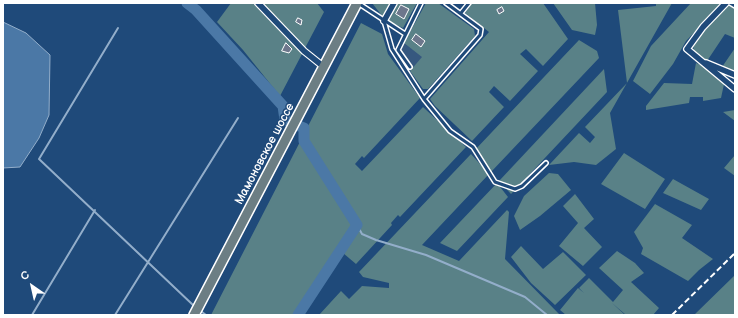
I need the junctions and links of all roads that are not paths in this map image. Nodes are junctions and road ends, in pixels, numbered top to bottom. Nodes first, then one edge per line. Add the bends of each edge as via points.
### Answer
1 (258, 3) edge
2 (358, 3) edge
3 (394, 3) edge
4 (422, 3) edge
5 (446, 3) edge
6 (469, 3) edge
7 (726, 3) edge
8 (730, 3) edge
9 (735, 6) edge
10 (461, 13) junction
11 (384, 22) junction
12 (405, 34) junction
13 (687, 49) junction
14 (410, 67) dead end
15 (324, 68) junction
16 (735, 75) edge
17 (735, 89) edge
18 (424, 99) junction
19 (546, 163) dead end
20 (194, 315) edge

1 - 15 street
2 - 11 lane
2 - 15 main road, Мамоновское шоссе
3 - 11 street
4 - 12 lane
5 - 10 lane
6 - 10 lane
7 - 13 street via 702,27
8 - 9 lane
10 - 18 lane via 481,29 480,35
11 - 12 lane
11 - 18 lane via 392,49
12 - 14 lane via 398,50
13 - 16 street via 695,59
13 - 17 street
15 - 20 main road, Мамоновское шоссе
18 - 19 lane via 450,131 473,147 495,182 515,189 522,186

